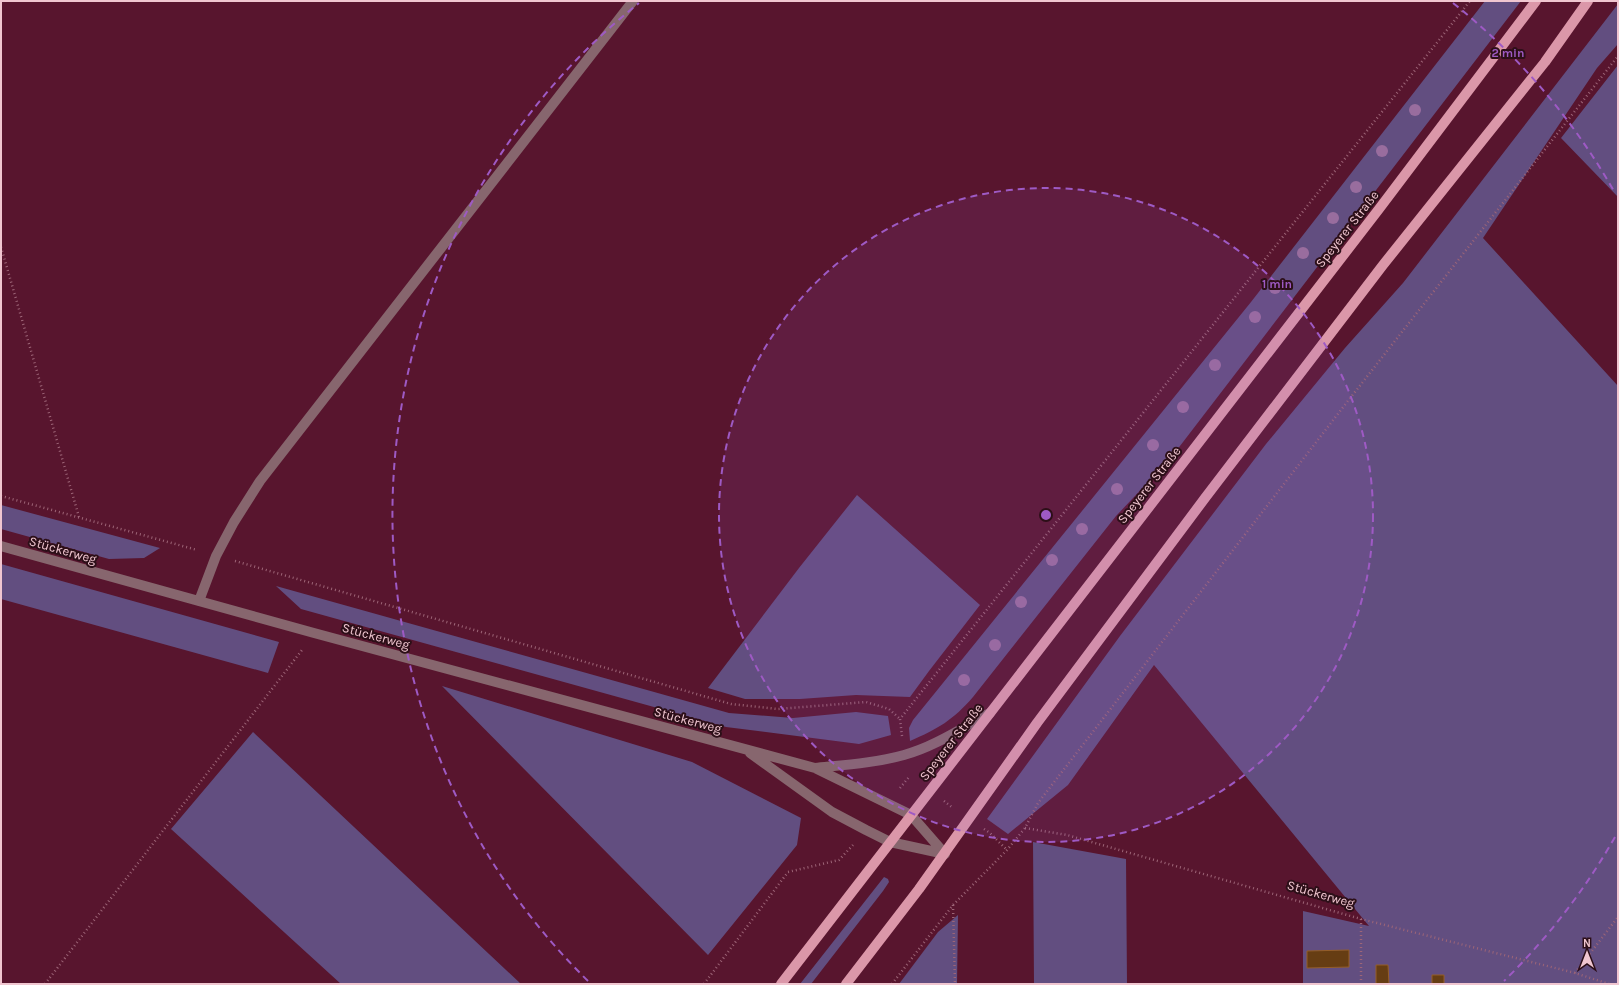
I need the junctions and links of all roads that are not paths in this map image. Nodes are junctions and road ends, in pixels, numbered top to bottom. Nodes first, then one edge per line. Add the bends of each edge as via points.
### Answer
1 (633, 1) edge
2 (1536, 1) edge
3 (1588, 1) edge
4 (1, 546) edge
5 (199, 601) junction
6 (990, 713) junction
7 (744, 749) junction
8 (815, 768) junction
9 (911, 815) junction
10 (890, 842) junction
11 (945, 854) junction
12 (781, 984) edge
13 (846, 984) edge

1 - 5 street via 260,481 216,556
2 - 6 main road, Speyerer Straße
3 - 11 main road via 1545,62 1383,265 1205,498 1037,723
4 - 5 street, Stückerweg
5 - 7 street, Stückerweg
6 - 8 street via 940,741 904,755
6 - 9 main road, Speyerer Straße
7 - 8 street, Stückerweg
7 - 10 street, Stückerweg via 832,812
8 - 9 street, Stückerweg
9 - 10 main road, Speyerer Straße
9 - 11 street, Stückerweg
10 - 11 street, Stückerweg
10 - 12 main road, Speyerer Straße
11 - 13 main road

